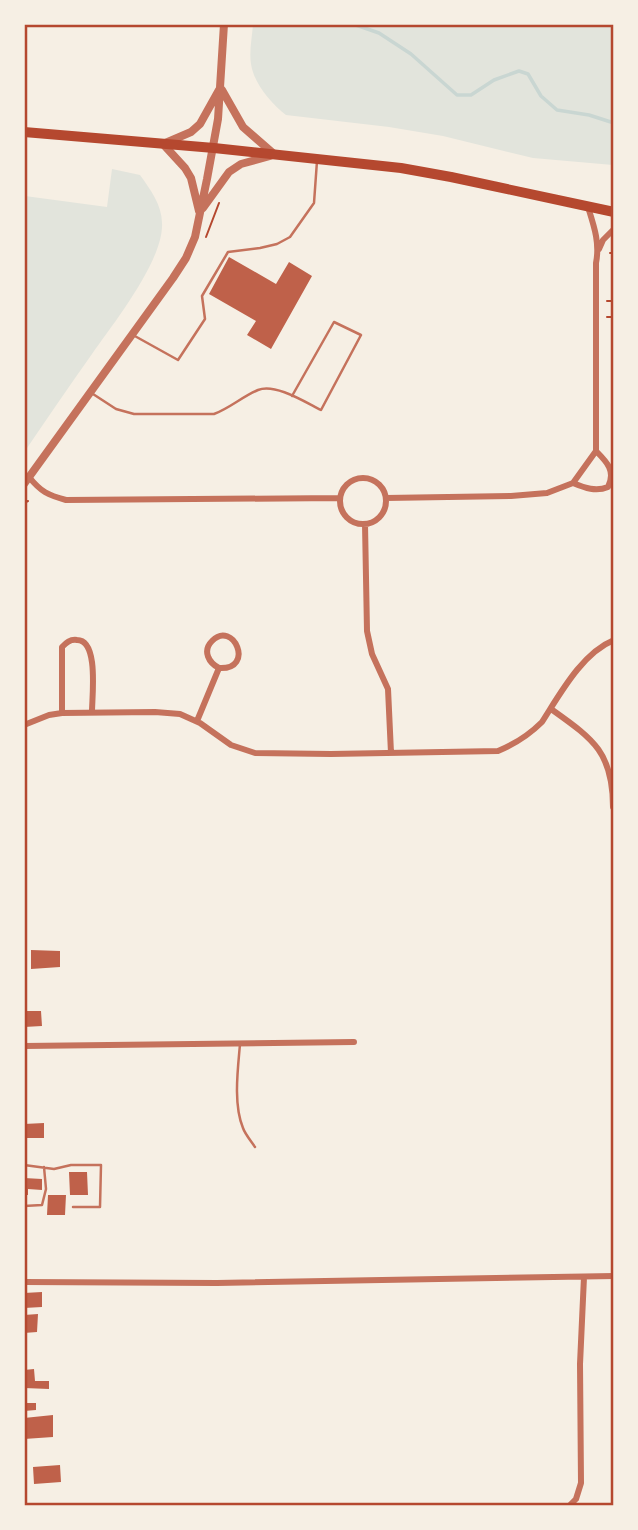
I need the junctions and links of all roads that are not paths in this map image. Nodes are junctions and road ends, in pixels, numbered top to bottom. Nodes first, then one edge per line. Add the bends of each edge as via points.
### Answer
1 (224, 24) edge
2 (221, 87) junction
3 (24, 131) edge
4 (163, 144) junction
5 (214, 148) junction
6 (274, 154) junction
7 (317, 158) junction
8 (588, 207) junction
9 (614, 212) edge
10 (200, 214) junction
11 (614, 229) edge
12 (598, 250) junction
13 (132, 335) junction
14 (90, 393) junction
15 (292, 396) junction
16 (596, 451) junction
17 (27, 480) edge
18 (573, 483) junction
19 (340, 498) junction
20 (386, 498) junction
21 (365, 524) junction
22 (614, 640) edge
23 (219, 668) junction
24 (551, 709) junction
25 (92, 712) junction
26 (62, 713) junction
27 (197, 721) junction
28 (24, 725) edge
29 (391, 753) junction
30 (613, 807) edge
31 (355, 1042) dead end
32 (240, 1044) junction
33 (24, 1046) edge
34 (255, 1147) dead end
35 (24, 1165) edge
36 (44, 1167) junction
37 (24, 1206) edge
38 (73, 1207) dead end
39 (584, 1276) junction
40 (614, 1276) edge
41 (24, 1282) edge
42 (569, 1506) edge

1 - 2 street
2 - 4 street via 200,124
2 - 5 street
2 - 6 street via 243,127
3 - 4 main road
4 - 5 main road
4 - 10 street via 191,178
5 - 6 main road
5 - 10 street
6 - 7 main road
6 - 10 street via 229,172
7 - 8 main road via 441,175
7 - 13 lane via 314,203 290,237 278,244 228,252 202,296 205,319 178,360
8 - 9 main road
8 - 12 street
10 - 13 street via 186,258
11 - 12 street
12 - 16 street
13 - 14 street
14 - 15 lane via 116,410 134,414 214,414 260,389
14 - 17 street
15 - 15 lane via 321,410 361,335 334,322
16 - 18 street
16 - 18 street via 612,472 608,487 592,489
17 - 19 street via 48,495 66,500
18 - 20 street via 547,493 523,495
19 - 20 street via 346,485 359,478 373,480
19 - 21 street via 346,517
20 - 21 street via 379,518
21 - 29 street via 366,631 388,689
22 - 24 street via 583,663
23 - 23 street via 210,662 207,652 211,642 226,636 234,640 239,655 230,667
23 - 27 street
24 - 29 street via 534,730 498,751
24 - 30 street via 592,739 599,750 611,777
25 - 26 street
25 - 26 street via 90,650 75,639 62,647
25 - 27 street via 169,712
26 - 28 street
27 - 29 street via 231,745 255,753
31 - 32 street
32 - 33 street
32 - 34 lane via 238,1101 243,1128
35 - 36 lane
36 - 37 lane via 42,1205
36 - 38 lane via 101,1165 100,1207
39 - 40 street
39 - 41 street
39 - 42 street via 580,1483

